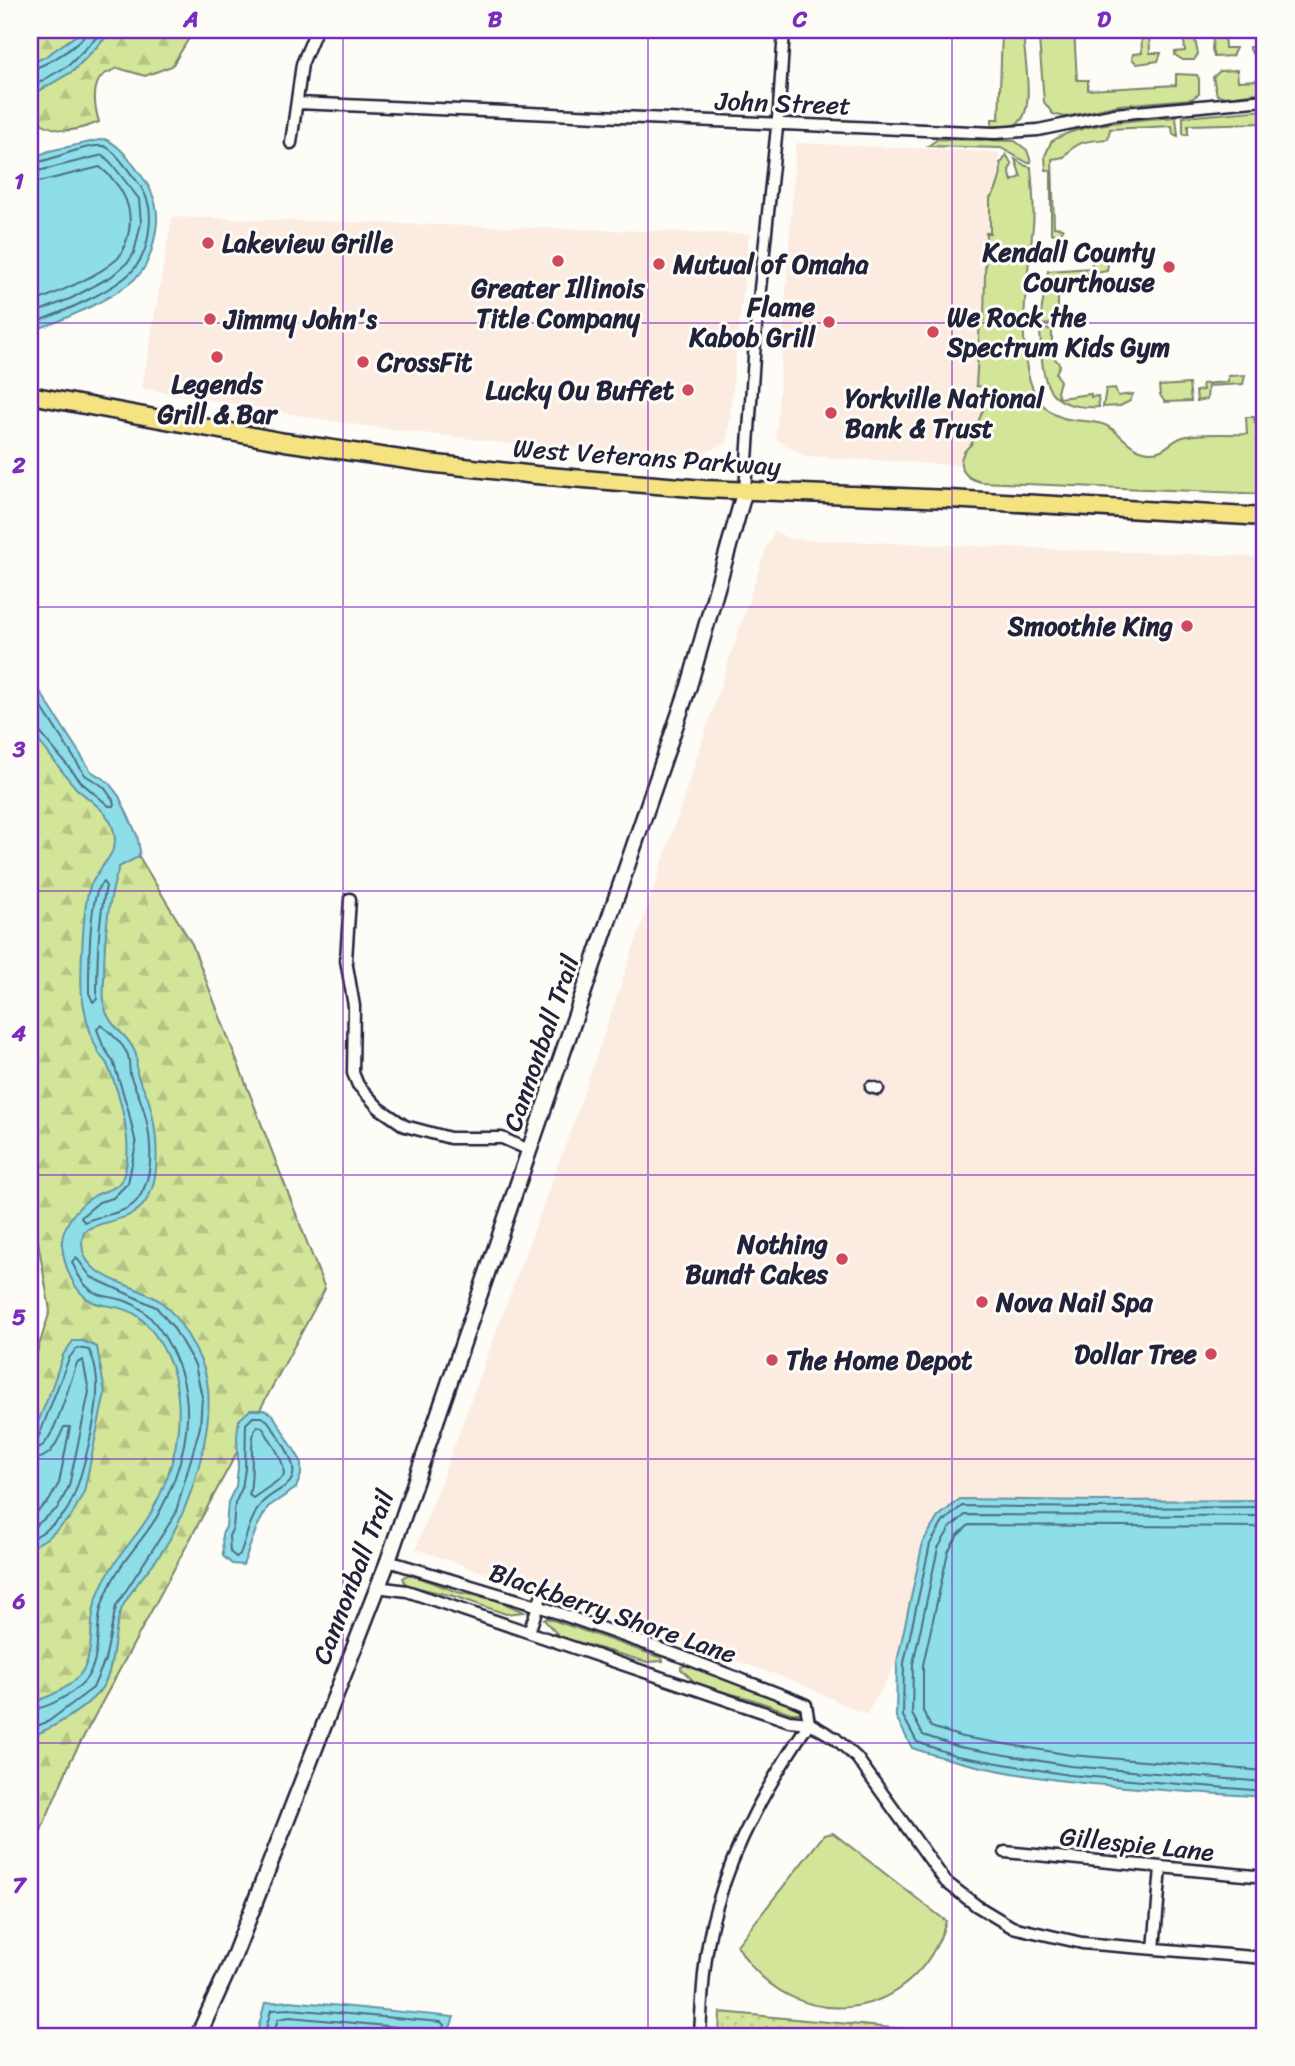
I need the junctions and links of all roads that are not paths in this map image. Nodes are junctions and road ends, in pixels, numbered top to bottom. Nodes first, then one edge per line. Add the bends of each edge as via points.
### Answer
1 (316, 30) edge
2 (784, 30) edge
3 (1265, 100) edge
4 (298, 103) junction
5 (777, 124) junction
6 (291, 143) dead end
7 (30, 395) edge
8 (745, 490) junction
9 (1265, 517) edge
10 (350, 899) dead end
11 (530, 1150) junction
12 (388, 1561) junction
13 (377, 1587) junction
14 (540, 1602) junction
15 (529, 1632) junction
16 (809, 1723) junction
17 (1005, 1852) dead end
18 (1161, 1868) junction
19 (1265, 1878) edge
20 (1154, 1949) junction
21 (1265, 1958) edge
22 (198, 2036) edge
23 (700, 2036) edge

1 - 4 street via 302,64
2 - 5 street, Cannonball Trail
3 - 5 street, John Street via 1115,114 1020,132
4 - 5 street, John Street
4 - 6 street
5 - 8 street, Cannonball Trail
7 - 8 main road, West Veterans Parkway via 428,463
8 - 9 main road, West Veterans Parkway
8 - 11 main road, Cannonball Trail via 689,686
10 - 11 street via 345,960 354,1006 353,1073 358,1085 379,1108 405,1126 450,1138 502,1138
11 - 12 main road, Cannonball Trail
12 - 13 main road, Cannonball Trail
12 - 14 street, Blackberry Shore Lane
13 - 15 street, Blackberry Shore Lane via 407,1591
13 - 22 main road, Cannonball Trail via 232,1961
14 - 15 street
14 - 16 street, Blackberry Shore Lane via 806,1705
15 - 16 street, Blackberry Shore Lane via 789,1721
16 - 20 street, Blackberry Shore Lane via 857,1758 946,1882 977,1906 1012,1927 1055,1938
16 - 23 street via 759,1802 715,1910
17 - 18 street, Gillespie Lane
18 - 19 street, Gillespie Lane
18 - 20 street
20 - 21 street, Blackberry Shore Lane

